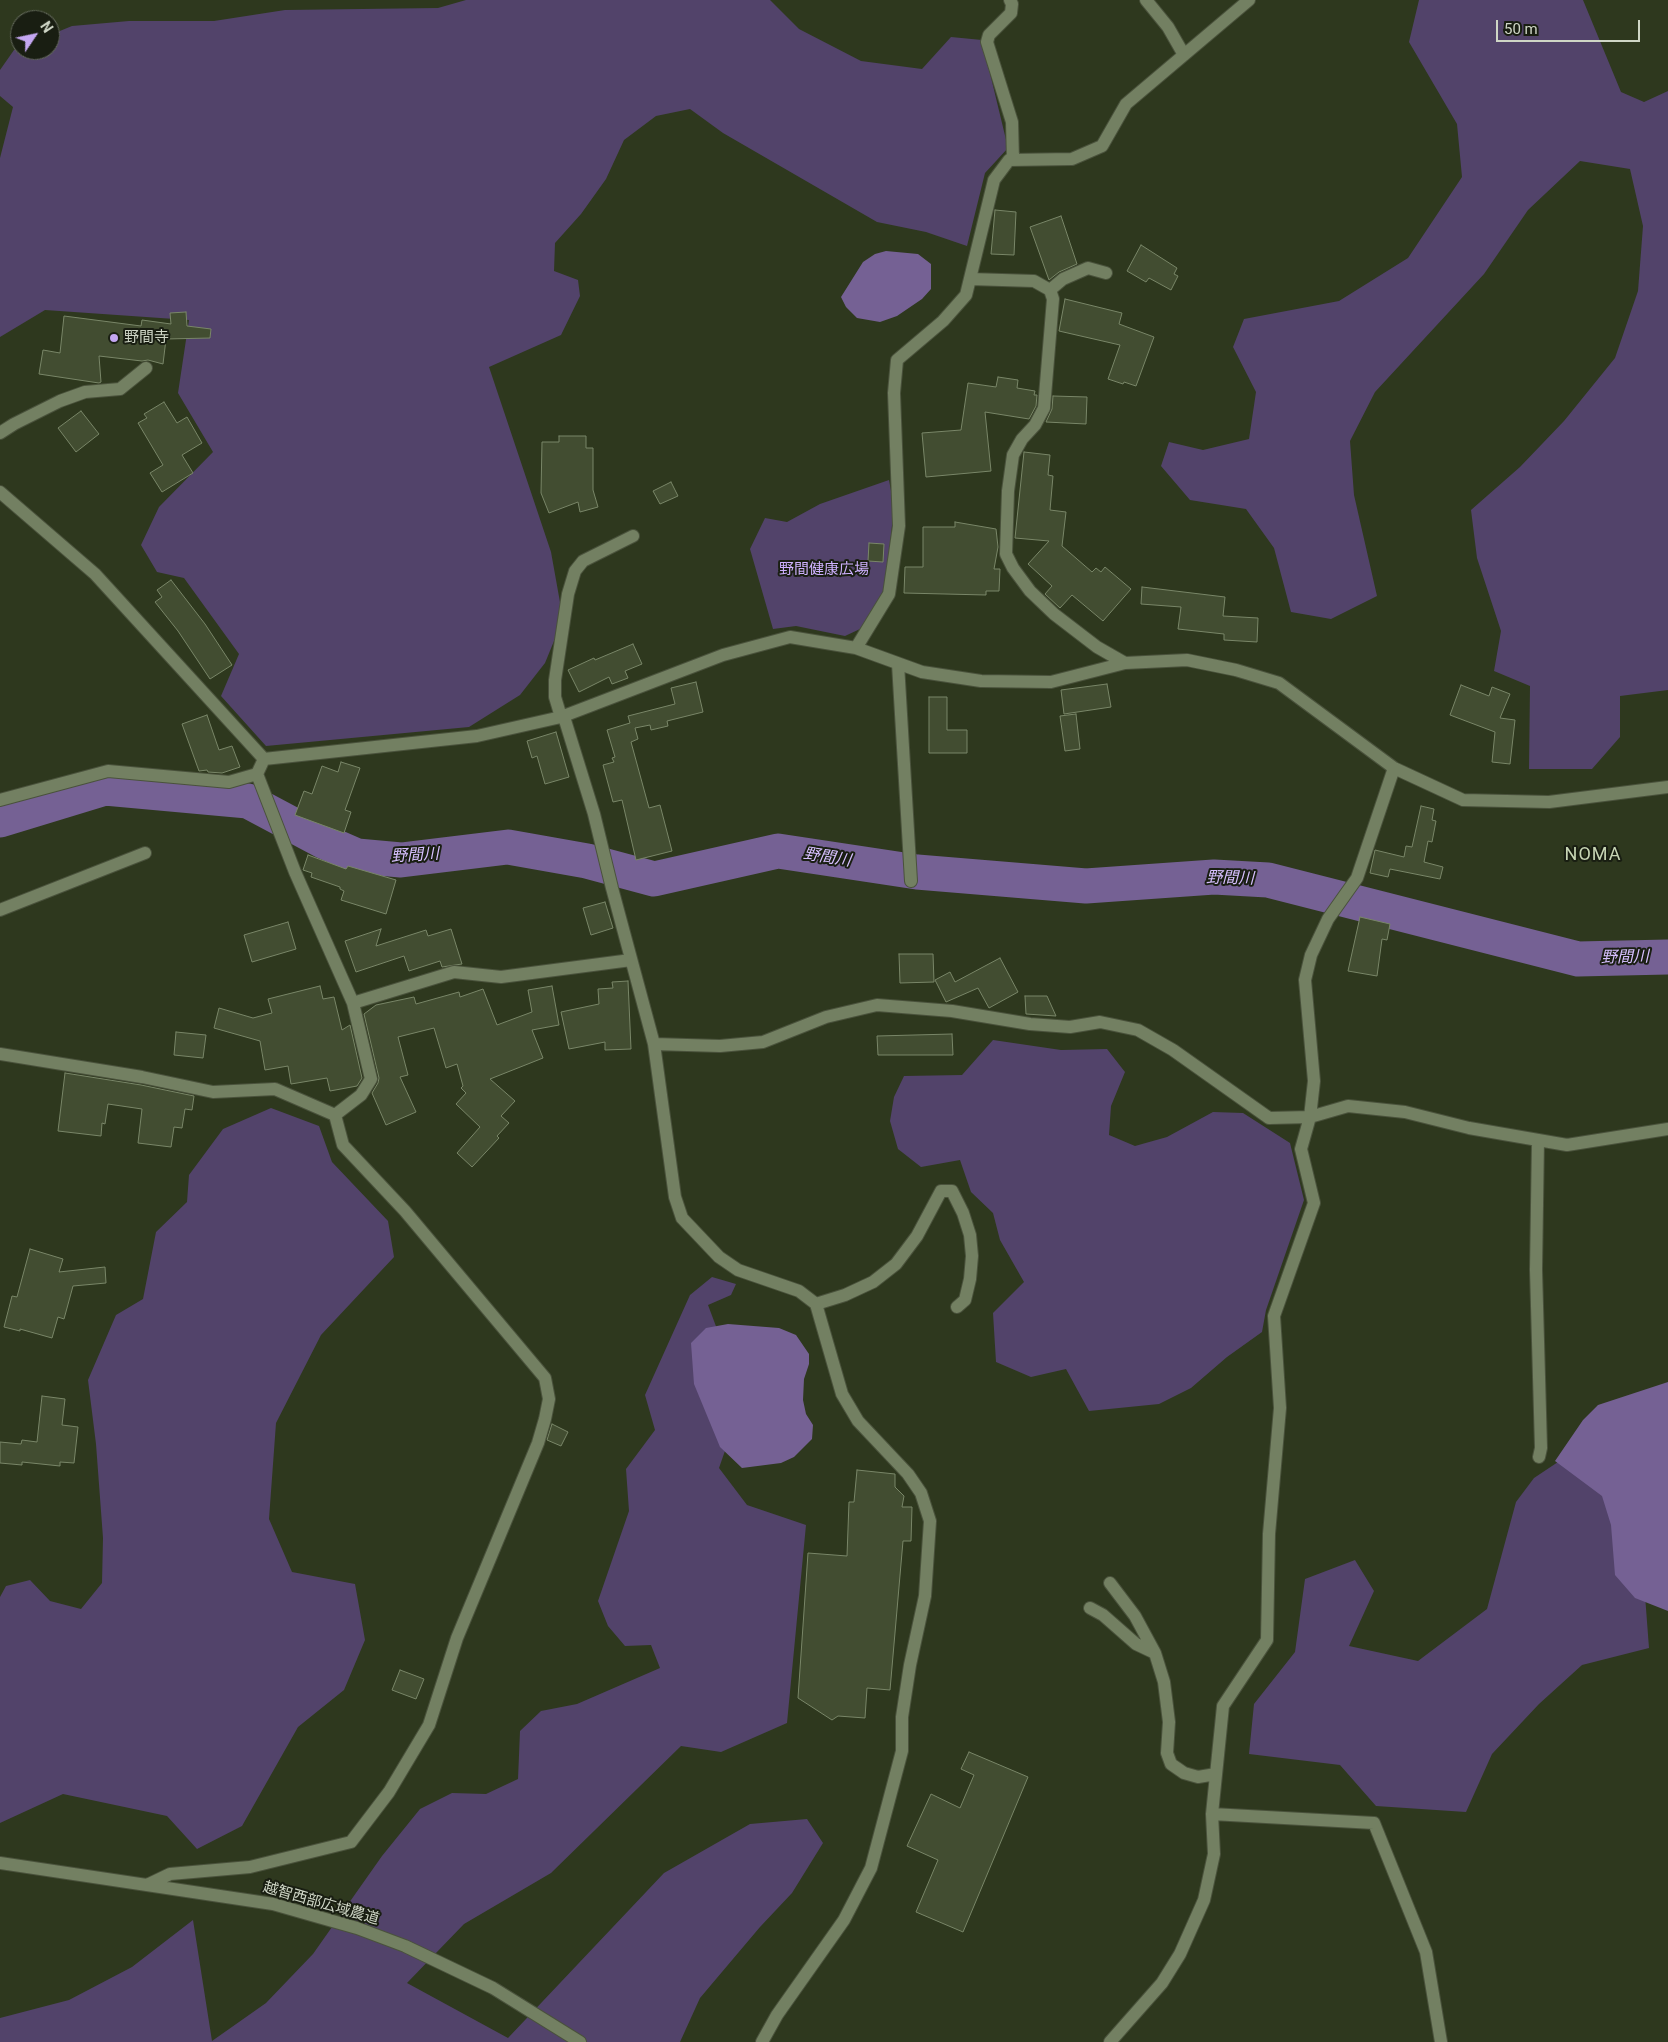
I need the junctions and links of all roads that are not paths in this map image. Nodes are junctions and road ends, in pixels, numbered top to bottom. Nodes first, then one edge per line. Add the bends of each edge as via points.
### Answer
1 (1010, 0) edge
2 (1146, 0) edge
3 (1249, 0) edge
4 (1184, 55) junction
5 (1013, 160) junction
6 (1106, 274) dead end
7 (970, 279) junction
8 (1050, 290) junction
9 (146, 368) dead end
10 (0, 433) edge
11 (0, 492) edge
12 (633, 536) dead end
13 (856, 648) junction
14 (1125, 663) junction
15 (898, 664) junction
16 (563, 717) junction
17 (264, 759) junction
18 (1394, 768) junction
19 (257, 774) junction
20 (1668, 787) edge
21 (0, 800) edge
22 (145, 853) dead end
23 (911, 880) dead end
24 (0, 910) edge
25 (631, 960) junction
26 (353, 1003) junction
27 (654, 1044) junction
28 (0, 1054) edge
29 (335, 1115) junction
30 (1310, 1117) junction
31 (1668, 1129) edge
32 (1538, 1140) junction
33 (816, 1304) junction
34 (957, 1307) dead end
35 (1538, 1457) dead end
36 (1110, 1582) dead end
37 (1090, 1608) dead end
38 (1155, 1653) junction
39 (1216, 1774) junction
40 (1212, 1814) junction
41 (0, 1863) edge
42 (146, 1885) junction
43 (580, 2042) edge
44 (762, 2042) edge
45 (1110, 2042) edge
46 (1441, 2042) edge

1 - 5 street via 1011,13 987,42 1012,122
2 - 4 street via 1168,27
3 - 4 street
4 - 5 street via 1126,104 1102,146 1072,159
5 - 7 street via 1009,160 994,180
6 - 8 street via 1088,268 1063,279
7 - 8 street via 1034,281
7 - 13 street via 966,295 944,321 897,360 894,392 899,526 889,594
8 - 14 street via 1054,299 1044,408 1014,455 1008,491 1006,554 1030,591 1054,614 1097,647
9 - 10 street via 120,389 85,392 60,400
11 - 17 street via 95,574
12 - 16 street via 590,556 575,571 568,594 555,680 555,696
13 - 15 street
13 - 16 street via 790,637 722,655
14 - 15 street via 1051,682 980,681 922,672
14 - 18 street via 1187,660 1279,682
15 - 23 street
16 - 17 street via 477,736
16 - 25 street via 594,814
17 - 19 street
18 - 20 street via 1463,800 1549,802
18 - 30 street via 1357,878 1328,919 1305,980 1314,1081
19 - 21 street via 229,782 108,771
19 - 26 street via 295,872
22 - 24 street
25 - 26 street via 501,977 454,972
25 - 27 street
26 - 29 street via 371,1079 361,1095
27 - 30 street via 720,1046 762,1042 826,1017 877,1005 952,1011 1030,1024 1070,1027 1100,1022 1138,1030 1173,1050 1269,1118
27 - 33 street via 675,1197 682,1218 719,1257 738,1270 799,1291
28 - 29 street via 213,1092 274,1090
29 - 42 street via 343,1145 405,1211 545,1378 549,1399 545,1419 457,1638 429,1725 389,1792 351,1842 250,1867 170,1874
30 - 32 street via 1348,1106 1404,1112
30 - 39 street via 1301,1149 1314,1203 1274,1316 1280,1408 1269,1534 1267,1640 1223,1706
31 - 32 street via 1567,1145
32 - 35 street via 1536,1270 1541,1448
33 - 34 street via 873,1282 896,1264 917,1236 941,1191 952,1191 964,1213 972,1256 965,1300
33 - 44 street via 842,1394 858,1421 902,1467 921,1493 930,1521 929,1555 925,1596 902,1717 902,1751 871,1868 844,1920 777,2015
36 - 38 street via 1135,1616
37 - 38 street via 1136,1644
38 - 39 street via 1164,1682 1167,1753 1171,1764 1198,1777
39 - 40 street
40 - 45 street via 1214,1854 1204,1900 1180,1954 1162,1983
40 - 46 street via 1374,1824 1426,1952
41 - 42 street, 越智西部広域農道
42 - 43 street, 越智西部広域農道 via 273,1904 357,1928 405,1946 493,1988

